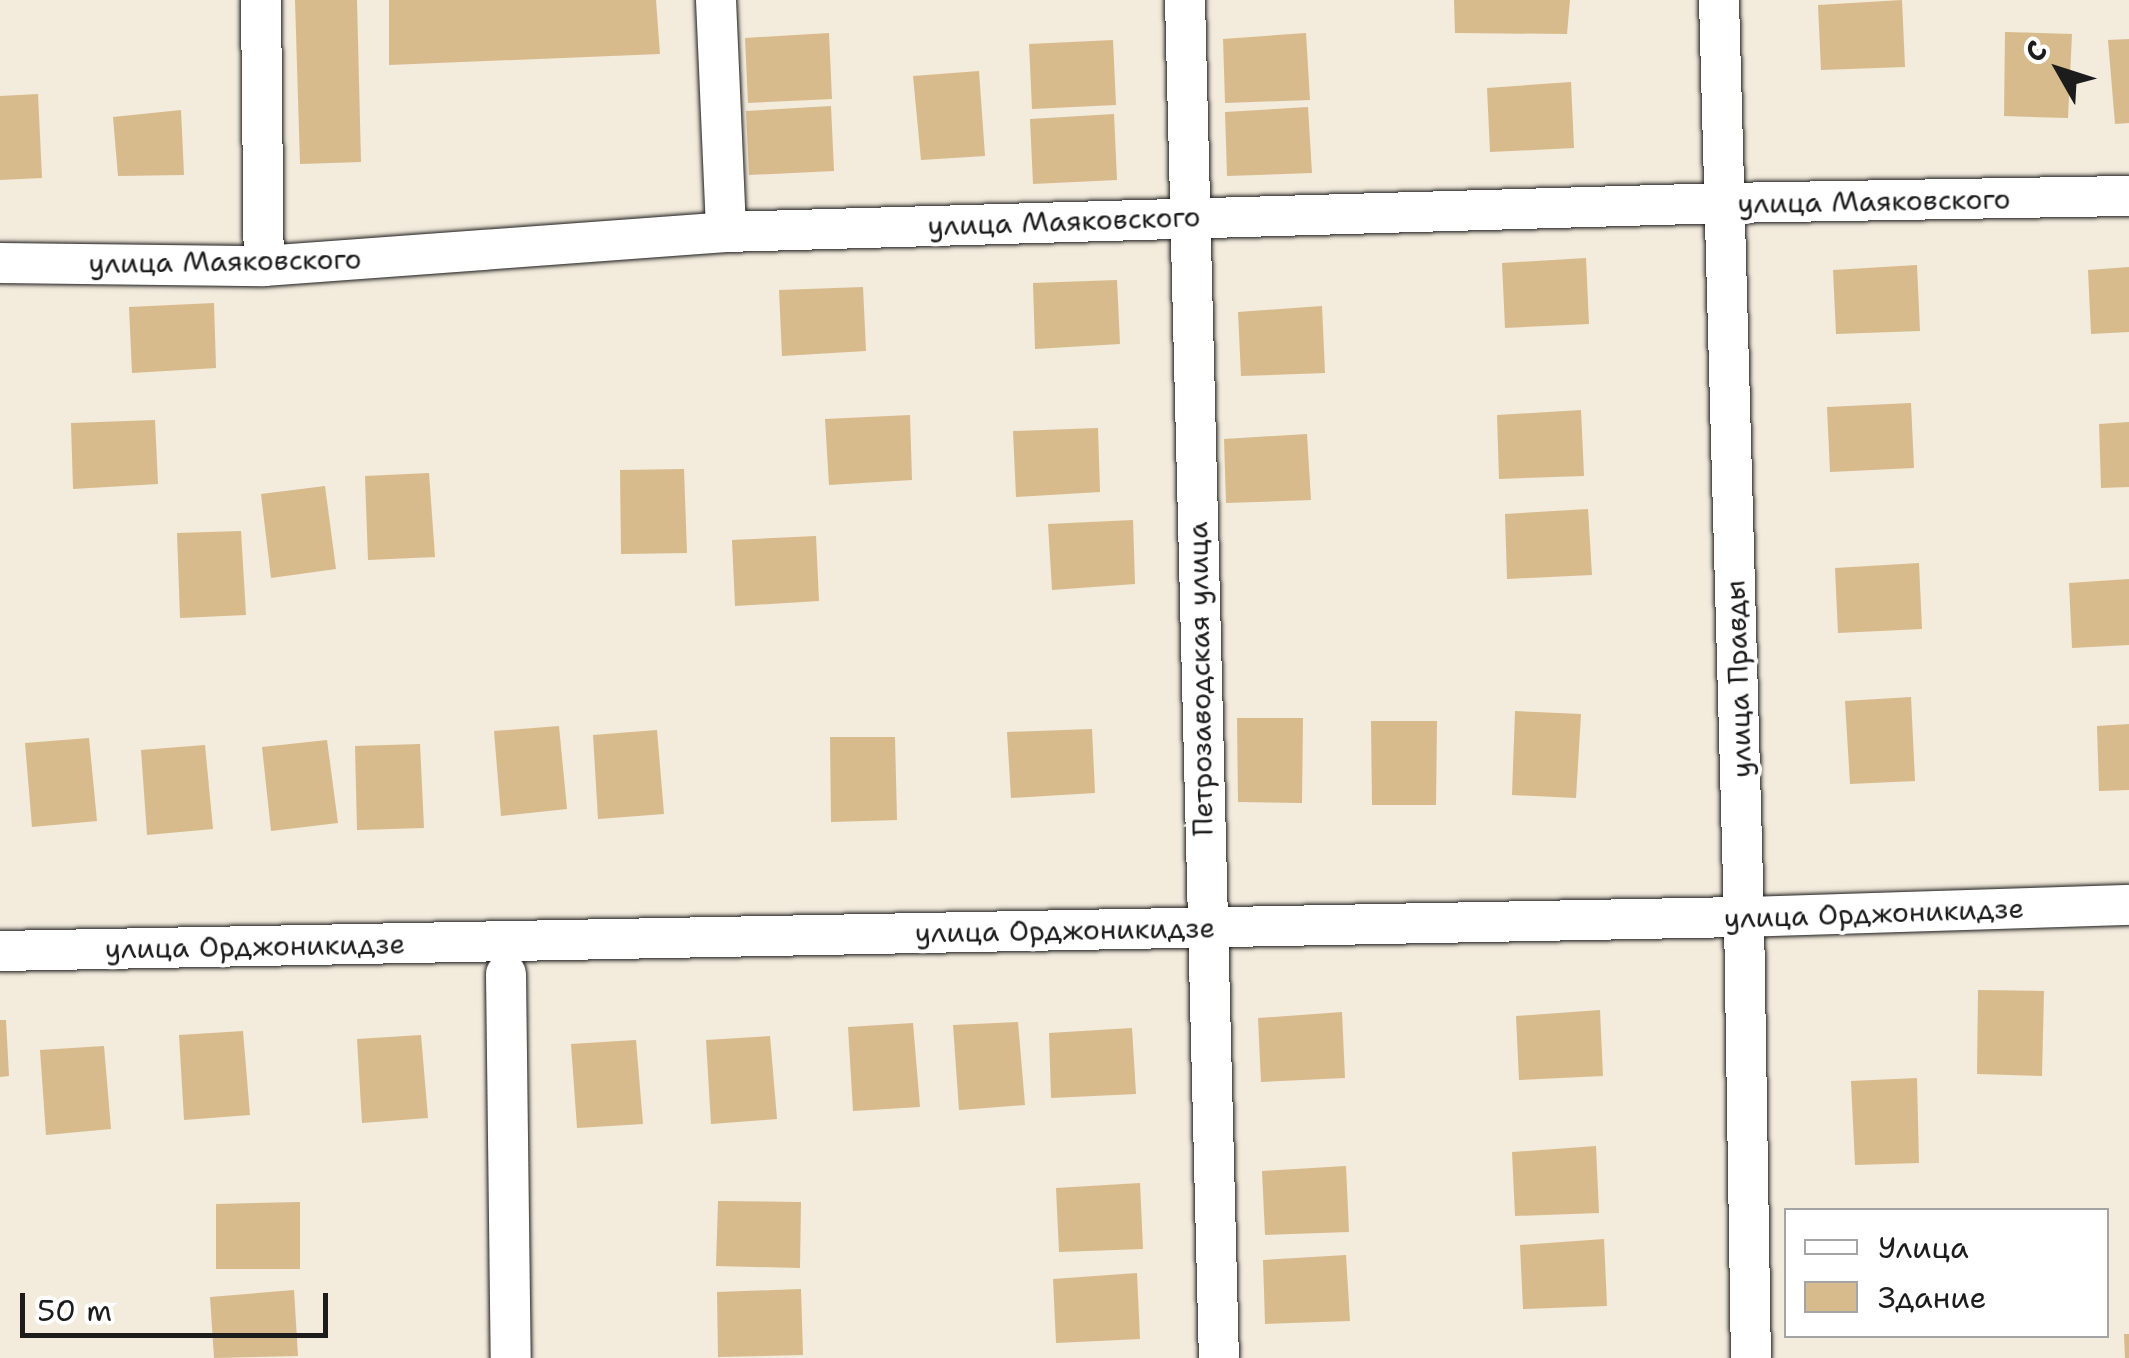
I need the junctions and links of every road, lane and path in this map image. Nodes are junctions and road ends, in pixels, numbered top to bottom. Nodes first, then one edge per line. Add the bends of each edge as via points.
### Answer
1 (261, 0) edge
2 (716, 0) edge
3 (1185, 0) edge
4 (1719, 0) edge
5 (2129, 196) edge
6 (1724, 203) junction
7 (1189, 217) junction
8 (726, 232) junction
9 (0, 263) edge
10 (264, 266) junction
11 (2129, 905) edge
12 (1744, 917) junction
13 (1206, 928) junction
14 (0, 951) edge
15 (506, 974) dead end
16 (511, 1358) edge
17 (1219, 1358) edge
18 (1752, 1358) edge

1 - 10 street
2 - 8 street
3 - 7 street, Петрозаводская улица
4 - 6 street, улица Правды
5 - 6 street, улица Маяковского
6 - 7 street, улица Маяковского
6 - 12 street, улица Правды
7 - 8 street, улица Маяковского
7 - 13 street, Петрозаводская улица
8 - 10 street, улица Маяковского
9 - 10 street, улица Маяковского
11 - 12 street, улица Орджоникидзе
12 - 13 street, улица Орджоникидзе
12 - 18 street, улица Правды
13 - 14 street, улица Орджоникидзе
13 - 17 street, Петрозаводская улица
15 - 16 street

